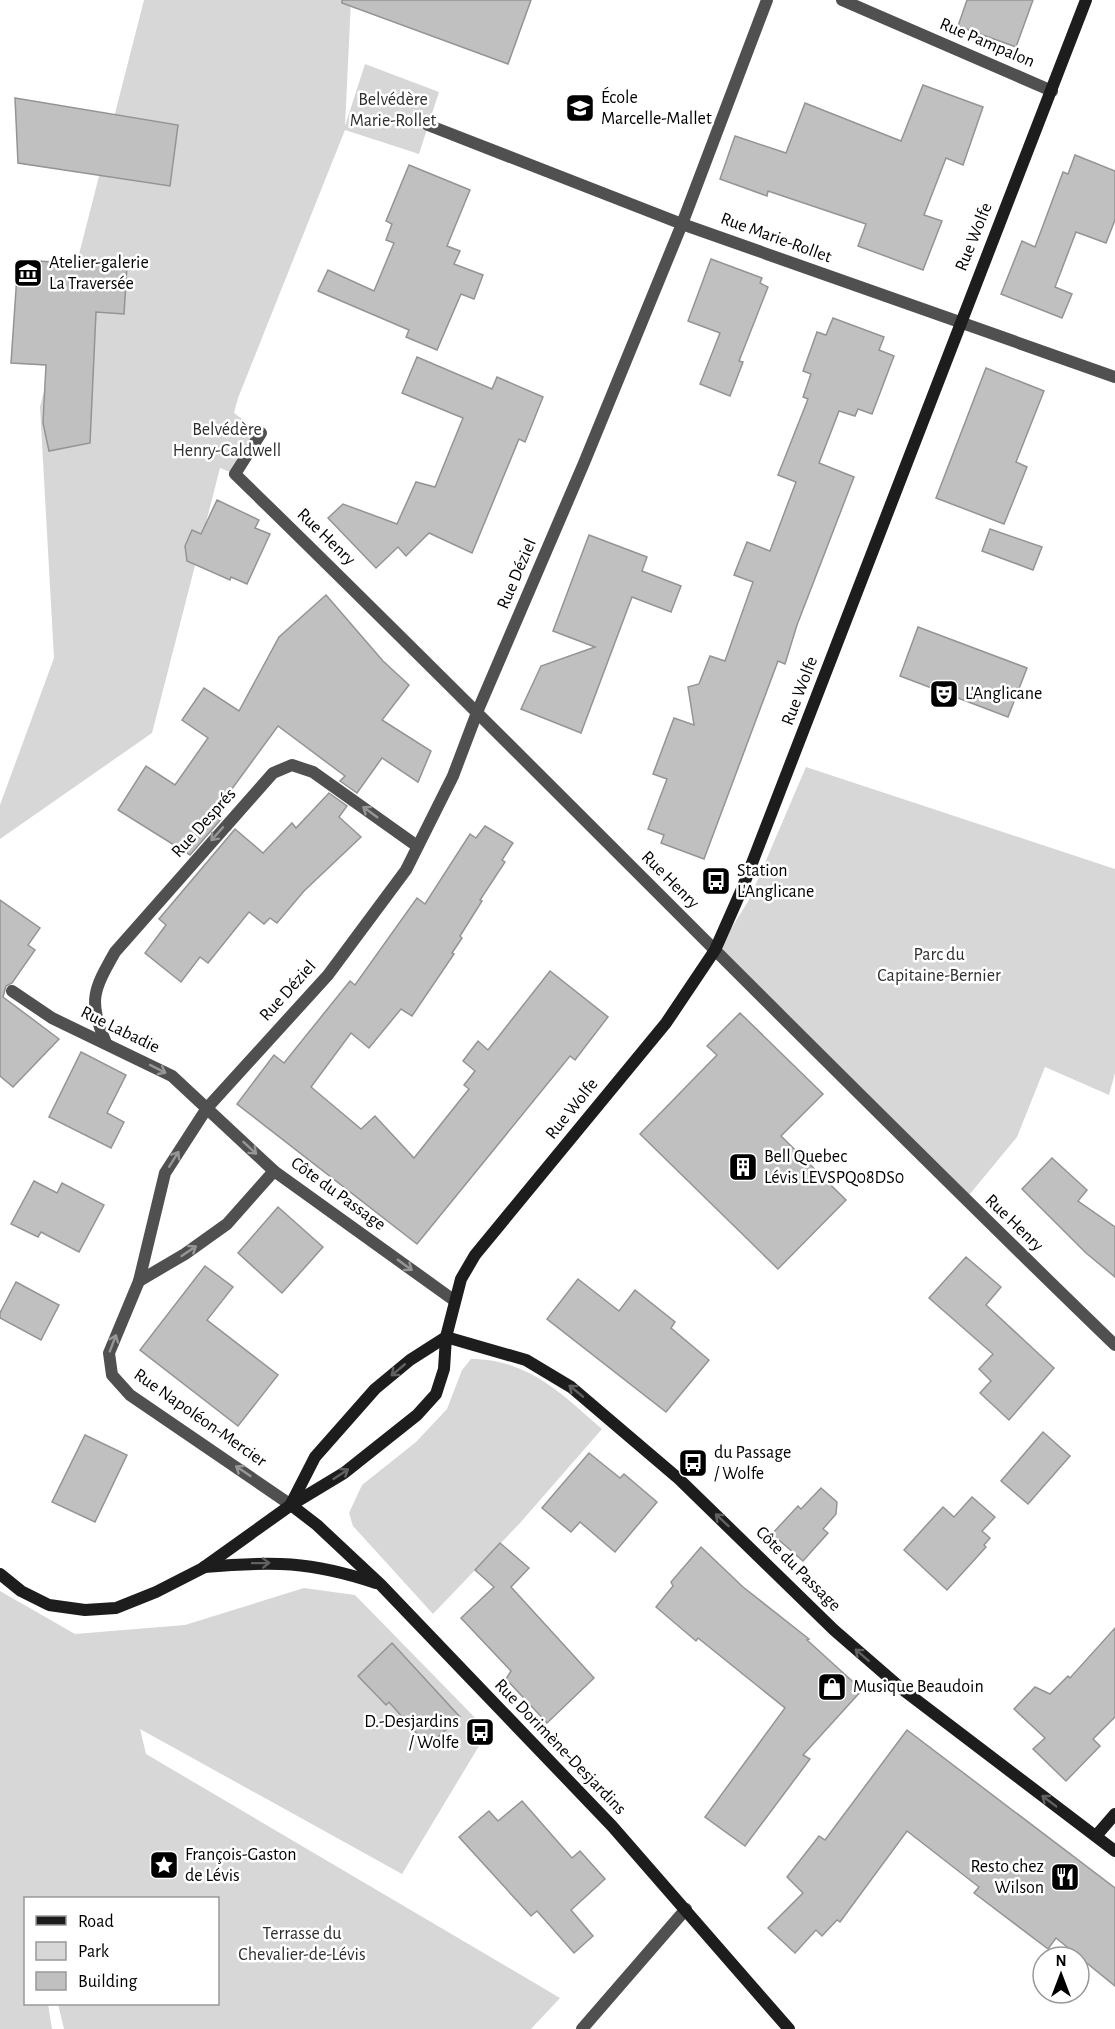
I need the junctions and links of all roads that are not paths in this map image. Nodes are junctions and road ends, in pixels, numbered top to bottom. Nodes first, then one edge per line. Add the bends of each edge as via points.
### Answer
1 (767, 0) edge
2 (842, 0) edge
3 (1086, 0) edge
4 (1052, 91) junction
5 (428, 125) dead end
6 (682, 224) junction
7 (960, 322) junction
8 (1115, 377) edge
9 (261, 433) dead end
10 (478, 710) junction
11 (417, 846) junction
12 (715, 950) junction
13 (12, 991) dead end
14 (106, 1042) junction
15 (207, 1108) junction
16 (274, 1171) junction
17 (139, 1281) junction
18 (455, 1301) junction
19 (446, 1337) junction
20 (1115, 1345) edge
21 (291, 1505) junction
22 (203, 1568) junction
23 (0, 1574) edge
24 (381, 1585) junction
25 (1115, 1814) edge
26 (1096, 1836) junction
27 (1115, 1851) edge
28 (686, 1910) junction
29 (582, 2029) edge
30 (789, 2029) edge

1 - 6 street, Rue Déziel
2 - 4 street, Rue Pampalon
3 - 4 main road, Rue Wolfe
4 - 7 main road, Rue Wolfe
5 - 6 street, Rue Marie-Rollet
6 - 7 street, Rue Marie-Rollet
6 - 10 street, Rue Déziel
7 - 8 street, Rue Marie-Rollet
7 - 12 main road, Rue Wolfe
9 - 10 street, Rue Henry via 235,474
10 - 11 street, Rue Déziel via 453,777
10 - 12 street, Rue Henry
11 -> 14 street, Rue Després via 313,772 292,765 273,773 115,952 95,996 94,1013
11 - 15 street, Rue Déziel via 406,870 328,975
12 - 18 main road, Rue Wolfe via 666,1023 475,1255 461,1279
12 - 20 street, Rue Henry
13 - 14 street, Rue Labadie via 52,1018
14 -> 15 street, Rue Labadie via 172,1076
15 -> 16 street, Côte du Passage
17 -> 15 street, Rue Napoléon-Mercier via 165,1173
17 -> 16 street via 227,1224
16 -> 18 street, Côte du Passage
21 -> 17 street, Rue Napoléon-Mercier via 130,1395 112,1375 109,1353
18 - 19 main road, Rue Wolfe
19 -> 21 main road via 375,1389 315,1457
21 -> 19 main road, Rue Wolfe via 344,1473 417,1415 436,1394 444,1370
26 -> 19 main road, Côte du Passage via 902,1689 834,1630 679,1479 571,1386 526,1360
21 - 22 main road, Rue Wolfe
21 - 24 main road, Rue Dorimène-Desjardins
22 - 23 main road via 116,1608 85,1610 49,1605 21,1591
22 -> 24 main road via 289,1562 337,1570
24 - 28 main road, Rue Dorimène-Desjardins via 612,1826
25 - 26 main road
26 - 27 main road, Côte du Passage
28 - 29 street
28 - 30 main road, Rue Dorimène-Desjardins

